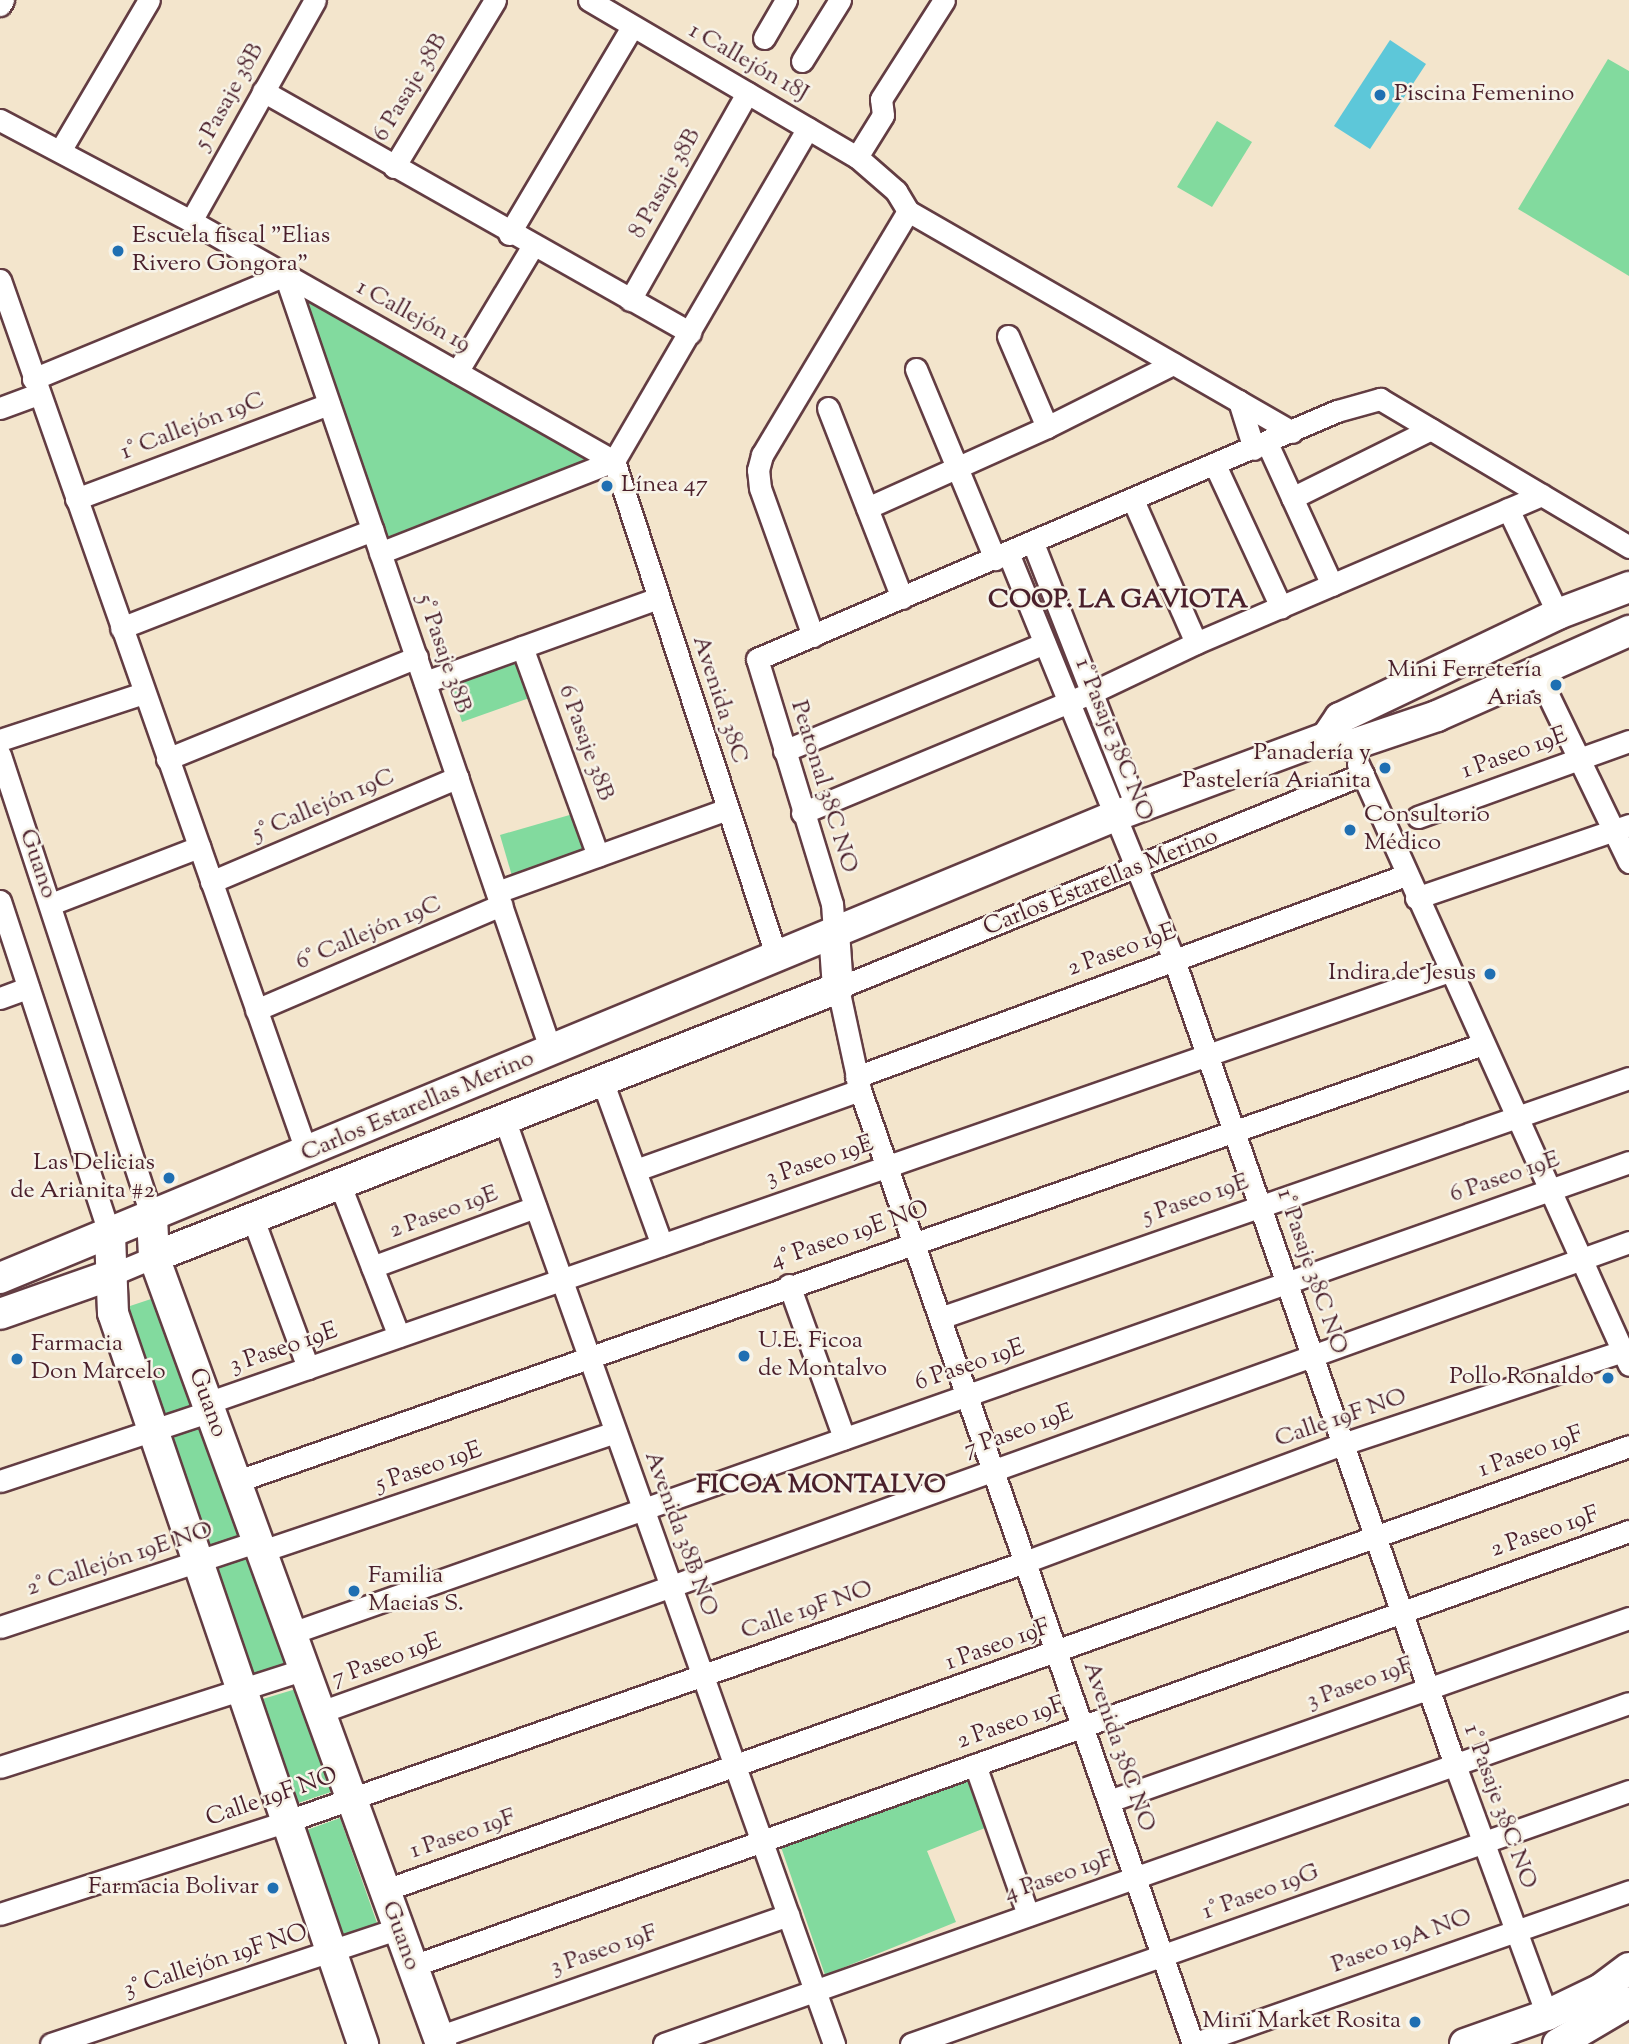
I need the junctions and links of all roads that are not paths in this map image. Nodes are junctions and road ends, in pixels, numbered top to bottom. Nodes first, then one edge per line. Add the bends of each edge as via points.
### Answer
1 (3, 0) edge
2 (149, 0) edge
3 (495, 0) edge
4 (589, 0) edge
5 (786, 0) edge
6 (840, 0) edge
7 (944, 0) edge
8 (312, 1) edge
9 (0, 5) edge
10 (632, 27) junction
11 (764, 38) dead end
12 (802, 61) dead end
13 (263, 91) junction
14 (747, 93) junction
15 (0, 120) edge
16 (808, 128) junction
17 (60, 151) junction
18 (856, 157) junction
19 (394, 167) junction
20 (908, 211) junction
21 (191, 221) junction
22 (509, 234) junction
23 (532, 247) junction
24 (285, 275) junction
25 (0, 280) edge
26 (630, 300) junction
27 (690, 333) junction
28 (1008, 336) dead end
29 (1173, 364) junction
30 (916, 369) dead end
31 (457, 372) junction
32 (36, 386) junction
33 (1239, 401) junction
34 (330, 404) junction
35 (0, 408) edge
36 (828, 408) dead end
37 (1047, 427) junction
38 (1431, 429) junction
39 (1292, 432) junction
40 (1260, 446) junction
41 (614, 461) junction
42 (1215, 465) junction
43 (958, 467) junction
44 (1542, 495) junction
45 (1292, 498) junction
46 (76, 499) junction
47 (1133, 500) junction
48 (867, 508) junction
49 (1508, 509) junction
50 (373, 530) junction
51 (1033, 543) junction
52 (1629, 547) edge
53 (380, 553) junction
54 (1001, 556) junction
55 (1332, 585) junction
56 (1629, 587) edge
57 (658, 598) junction
58 (902, 598) junction
59 (1281, 607) junction
60 (1558, 614) junction
61 (121, 628) junction
62 (1629, 631) edge
63 (813, 636) junction
64 (1045, 643) junction
65 (1196, 643) junction
66 (522, 647) junction
67 (416, 657) junction
68 (1537, 672) junction
69 (425, 682) junction
70 (1093, 692) junction
71 (144, 693) junction
72 (1068, 701) junction
73 (1339, 733) junction
74 (0, 740) edge
75 (1629, 741) edge
76 (784, 751) junction
77 (0, 755) edge
78 (167, 759) junction
79 (1579, 759) junction
80 (1363, 774) junction
81 (458, 777) junction
82 (728, 809) junction
83 (1126, 812) junction
84 (802, 813) junction
85 (1418, 817) dead end
86 (1621, 827) edge
87 (199, 847) junction
88 (598, 856) junction
89 (1629, 862) edge
90 (1138, 869) junction
91 (1406, 875) junction
92 (211, 882) junction
93 (1416, 898) junction
94 (499, 899) junction
95 (0, 901) edge
96 (51, 904) junction
97 (834, 932) junction
98 (776, 955) junction
99 (1174, 960) junction
100 (1450, 971) junction
101 (28, 988) junction
102 (838, 988) junction
103 (0, 998) edge
104 (256, 1010) junction
105 (1483, 1044) junction
106 (551, 1051) junction
107 (1208, 1056) junction
108 (1629, 1078) edge
109 (603, 1083) junction
110 (858, 1084) junction
111 (1516, 1116) junction
112 (505, 1121) junction
113 (1234, 1130) junction
114 (307, 1153) junction
115 (1629, 1162) edge
116 (887, 1166) junction
117 (636, 1170) junction
118 (340, 1185) junction
119 (1549, 1190) junction
120 (1260, 1205) junction
121 (535, 1207) junction
122 (152, 1218) junction
123 (253, 1219) junction
124 (110, 1235) junction
125 (913, 1241) junction
126 (1629, 1242) edge
127 (662, 1245) junction
128 (153, 1257) junction
129 (1582, 1262) junction
130 (372, 1267) junction
131 (111, 1275) junction
132 (0, 1278) edge
133 (561, 1280) junction
134 (1287, 1282) junction
135 (789, 1285) junction
136 (0, 1314) edge
137 (940, 1318) junction
138 (399, 1336) junction
139 (1312, 1354) junction
140 (1627, 1355) edge
141 (588, 1356) junction
142 (308, 1368) junction
143 (967, 1395) junction
144 (209, 1407) junction
145 (153, 1431) junction
146 (615, 1432) junction
147 (844, 1438) junction
148 (1343, 1444) junction
149 (1629, 1446) edge
150 (993, 1470) junction
151 (0, 1481) edge
152 (235, 1482) junction
153 (643, 1509) junction
154 (1629, 1531) edge
155 (1375, 1537) junction
156 (258, 1547) junction
157 (1025, 1562) junction
158 (199, 1563) junction
159 (671, 1588) junction
160 (1401, 1612) junction
161 (1629, 1618) edge
162 (0, 1627) edge
163 (289, 1634) junction
164 (1057, 1653) junction
165 (303, 1670) junction
166 (702, 1676) junction
167 (1428, 1688) junction
168 (241, 1690) junction
169 (1629, 1703) edge
170 (318, 1713) junction
171 (1083, 1726) junction
172 (975, 1765) junction
173 (1455, 1765) junction
174 (0, 1767) edge
175 (735, 1767) junction
176 (1629, 1791) edge
177 (349, 1800) junction
178 (1109, 1801) junction
179 (285, 1822) junction
180 (761, 1841) junction
181 (1485, 1841) junction
182 (1135, 1878) junction
183 (383, 1891) junction
184 (1629, 1891) edge
185 (0, 1914) edge
186 (788, 1915) junction
187 (1028, 1915) junction
188 (396, 1928) junction
189 (1515, 1930) junction
190 (329, 1952) junction
191 (1163, 1955) junction
192 (411, 1966) junction
193 (1629, 1968) edge
194 (815, 1991) junction
195 (1629, 2002) edge
196 (1547, 2015) junction
197 (439, 2040) edge
198 (51, 2044) edge
199 (363, 2044) edge
200 (664, 2044) edge
201 (834, 2044) edge
202 (911, 2044) edge
203 (1193, 2044) edge
204 (1465, 2044) edge
205 (1560, 2044) edge

1 - 9 street
2 - 17 street
3 - 19 street, 6 Pasaje 38B
4 - 10 street, 1 Callejón 18J
5 - 11 street
6 - 12 street
7 - 18 street via 881,99 883,115
8 - 13 street, 5 Pasaje 38B
10 - 14 street, 1 Callejón 18J
10 - 22 street
13 - 19 street
13 - 21 street, 5 Pasaje 38B
14 - 16 street, 1 Callejón 18J
14 - 26 street, 8 Pasaje 38B
15 - 17 street, 1 Callejón 19
16 - 18 street, 1 Callejón 18J
16 - 27 street
17 - 21 street, 1 Callejón 19
18 - 20 street, 1 Callejón 18J via 896,191
19 - 22 street
20 - 29 street
20 - 63 street via 762,455 758,470 760,488
21 - 24 street, 1 Callejón 19
22 - 23 street
23 - 26 street
23 - 31 street
24 - 31 street, 1 Callejón 19
24 - 32 street
24 - 34 street, 5° Pasaje 38B
25 - 32 street
26 - 27 street
27 - 41 street
28 - 37 street
29 - 33 street
29 - 37 street
30 - 43 street, 1° Pasaje 38C NO
31 - 41 street, 1 Callejón 19
32 - 35 street
32 - 46 street
33 - 39 street
33 - 40 street
34 - 46 street, 1° Callejón 19C
34 - 50 street, 5° Pasaje 38B
36 - 48 street
37 - 43 street
38 - 39 street via 1380,399 1358,403
38 - 44 street
38 - 45 street
39 - 40 street
40 - 42 street
40 - 45 street
41 - 53 street
41 - 57 street, Avenida 38C
42 - 47 street
42 - 59 street
43 - 48 street
43 - 54 street, 1° Pasaje 38C NO
44 - 49 street
44 - 52 street
45 - 55 street
46 - 61 street
47 - 51 street
47 - 65 street
48 - 58 street
49 - 55 street
49 - 60 street
50 - 53 street, 5° Pasaje 38B
50 - 61 street
51 - 54 street
51 - 70 street, 1° Pasaje 38C NO
53 - 67 street, 5° Pasaje 38B
54 - 58 street
54 - 64 street, 1° Pasaje 38C NO
55 - 59 street
56 - 60 street, Carlos Estarellas Merino
57 - 66 street
57 - 82 street, Avenida 38C
58 - 63 street
59 - 65 street
60 - 73 street, Carlos Estarellas Merino
61 - 71 street
62 - 68 street, Carlos Estarellas Merino
63 - 76 street, Peatonal 38C NO via 757,659
64 - 72 street, 1° Pasaje 38C NO
64 - 76 street
65 - 70 street
66 - 69 street
66 - 88 street, 6 Pasaje 38B
67 - 69 street, 5° Pasaje 38B
67 - 78 street
68 - 73 street, Carlos Estarellas Merino via 1437,716
68 - 79 street
69 - 81 street, 5° Pasaje 38B
70 - 72 street
70 - 83 street, 1° Pasaje 38C NO
71 - 74 street
71 - 78 street
72 - 83 street, 1° Pasaje 38C NO
72 - 84 street
73 - 80 street
73 - 83 street, Carlos Estarellas Merino
75 - 79 street, 1 Paseo 19E
76 - 84 street, Peatonal 38C NO
77 - 96 street, Guano
78 - 87 street
79 - 85 street, 1 Paseo 19E
79 - 86 street
80 - 90 street, Carlos Estarellas Merino
80 - 91 street
81 - 92 street, 5° Callejón 19C
81 - 94 street, 5° Pasaje 38B
82 - 88 street, 6° Callejón 19C
82 - 98 street, Avenida 38C
83 - 90 street, 1° Pasaje 38C NO
83 - 97 street, Carlos Estarellas Merino
84 - 97 street, Peatonal 38C NO via 832,904
86 - 89 street
86 - 93 street
87 - 92 street
87 - 96 street
88 - 94 street, 6° Callejón 19C
90 - 99 street, 1° Pasaje 38C NO
90 - 102 street, Carlos Estarellas Merino
91 - 93 street
91 - 99 street, 2 Paseo 19E
92 - 104 street
93 - 100 street
94 - 104 street, 6° Callejón 19C
94 - 106 street, 5° Pasaje 38B
95 - 101 street, Guano
96 - 122 street, Guano
97 - 98 street, Carlos Estarellas Merino
97 - 102 street
98 - 106 street, Carlos Estarellas Merino
99 - 107 street, 1° Pasaje 38C NO
99 - 110 street, 2 Paseo 19E
100 - 105 street
100 - 107 street, 3 Paseo 19E
101 - 103 street
101 - 124 street, Guano
102 - 109 street, Carlos Estarellas Merino
102 - 110 street, Avenida 38C NO
104 - 114 street
105 - 111 street
105 - 113 street, 4° Paseo 19E NO
106 - 114 street, Carlos Estarellas Merino
107 - 113 street, 1° Pasaje 38C NO
107 - 116 street, 3 Paseo 19E
108 - 111 street, 5 Paseo 19E
109 - 112 street, Carlos Estarellas Merino
109 - 117 street
110 - 116 street, Avenida 38C NO
110 - 117 street, 2 Paseo 19E
111 - 119 street
111 - 120 street, 5 Paseo 19E
112 - 118 street, Carlos Estarellas Merino
112 - 121 street, Avenida 38B NO
113 - 120 street, 1° Pasaje 38C NO
113 - 125 street, 4° Paseo 19E NO
114 - 122 street, Carlos Estarellas Merino
115 - 119 street, 6 Paseo 19E
116 - 125 street, Avenida 38C NO
116 - 127 street, 3 Paseo 19E
117 - 127 street
118 - 123 street, Carlos Estarellas Merino
118 - 130 street
119 - 129 street
119 - 134 street, 6 Paseo 19E
120 - 134 street, 1° Pasaje 38C NO
120 - 137 street, 5 Paseo 19E
121 - 130 street, 2 Paseo 19E
121 - 133 street, Avenida 38B NO
122 - 124 street, Carlos Estarellas Merino
122 - 128 street, Guano
123 - 128 street, Carlos Estarellas Merino
123 - 142 street
124 - 131 street, Guano
124 - 132 street, Carlos Estarellas Merino
125 - 135 street, 4° Paseo 19E NO
125 - 137 street, Avenida 38C NO
126 - 129 street, 7 Paseo 19E
127 - 133 street, 3 Paseo 19E
128 - 131 street, Carlos Estarellas Merino
128 - 144 street, Guano
129 - 139 street, 7 Paseo 19E
129 - 140 street
130 - 138 street
131 - 136 street, Carlos Estarellas Merino
131 - 145 street, Guano via 113,1313
133 - 138 street, 3 Paseo 19E
133 - 141 street, Avenida 38B NO
134 - 139 street, 1° Pasaje 38C NO
134 - 143 street, 6 Paseo 19E
135 - 141 street, 4° Paseo 19E NO
135 - 147 street
137 - 143 street, Avenida 38C NO
138 - 142 street, 3 Paseo 19E
139 - 148 street, 1° Pasaje 38C NO
139 - 150 street, 7 Paseo 19E
140 - 148 street, Calle 19F NO
141 - 146 street, Avenida 38B NO
141 - 152 street, 4° Paseo 19E NO
142 - 144 street, 3 Paseo 19E
143 - 147 street, 6 Paseo 19E
143 - 150 street, Avenida 38C NO
144 - 145 street, 3 Paseo 19E
144 - 152 street, Guano
145 - 151 street, 3 Paseo 19E
145 - 158 street, Guano
146 - 153 street, Avenida 38B NO
146 - 156 street, 5 Paseo 19E
147 - 153 street, 6 Paseo 19E
148 - 155 street, 1° Pasaje 38C NO
148 - 157 street, Calle 19F NO
149 - 155 street, 1 Paseo 19F
150 - 157 street, Avenida 38C NO
150 - 159 street, 7 Paseo 19E
152 - 156 street, Guano
153 - 159 street, Avenida 38B NO
153 - 163 street, 6 Paseo 19E
154 - 160 street, 2 Paseo 19F
155 - 160 street, 1° Pasaje 38C NO
155 - 164 street, 1 Paseo 19F
156 - 158 street, 2° Callejón 19E NO
156 - 163 street, Guano
157 - 164 street, Avenida 38C NO
157 - 166 street, Calle 19F NO
158 - 162 street, 2° Callejón 19E NO
158 - 168 street, Guano
159 - 166 street, Avenida 38B NO
159 - 170 street, 7 Paseo 19E
160 - 167 street, 1° Pasaje 38C NO
160 - 171 street, 2 Paseo 19F
161 - 167 street, 3 Paseo 19F
163 - 165 street, Guano
164 - 171 street, Avenida 38C NO
164 - 175 street, 1 Paseo 19F
165 - 168 street
165 - 170 street, Guano
166 - 175 street, Avenida 38B NO
166 - 177 street, Calle 19F NO
167 - 173 street, 1° Pasaje 38C NO
167 - 178 street, 3 Paseo 19F
168 - 174 street
168 - 179 street, Guano
169 - 173 street, 4 Paseo 19F
170 - 177 street, Guano
171 - 172 street, 2 Paseo 19F
171 - 178 street, Avenida 38C NO
172 - 180 street, 2 Paseo 19F
172 - 187 street
173 - 181 street, 1° Pasaje 38C NO
173 - 182 street, 4 Paseo 19F
175 - 180 street, Avenida 38B NO
175 - 183 street, 1 Paseo 19F
176 - 181 street, 1° Paseo 19G
177 - 179 street, Calle 19F NO
177 - 183 street, Guano
178 - 182 street, Avenida 38C NO
179 - 185 street, Calle 19F NO
179 - 190 street, Guano
180 - 186 street, Avenida 38B NO
180 - 192 street, 2 Paseo 19F
181 - 189 street, 1° Pasaje 38C NO
181 - 191 street, 1° Paseo 19G
182 - 187 street, 4 Paseo 19F
182 - 191 street, Avenida 38C NO
183 - 188 street, Guano
184 - 189 street, Paseo 19A NO
186 - 194 street, Avenida 38B NO
186 - 197 street, 3 Paseo 19F
187 - 194 street, 4 Paseo 19F
188 - 190 street, 3° Callejón 19F NO
188 - 192 street, Guano
189 - 196 street, 1° Pasaje 38C NO
189 - 203 street, Paseo 19A NO
190 - 198 street, 3° Callejón 19F NO
190 - 199 street, Guano
191 - 202 street, 1° Paseo 19G
191 - 203 street, Avenida 38C NO
192 - 197 street, Guano
193 - 196 street via 1601,1989
194 - 200 street, 4 Paseo 19F
194 - 201 street, Avenida 38B NO
195 - 205 street
196 - 204 street

